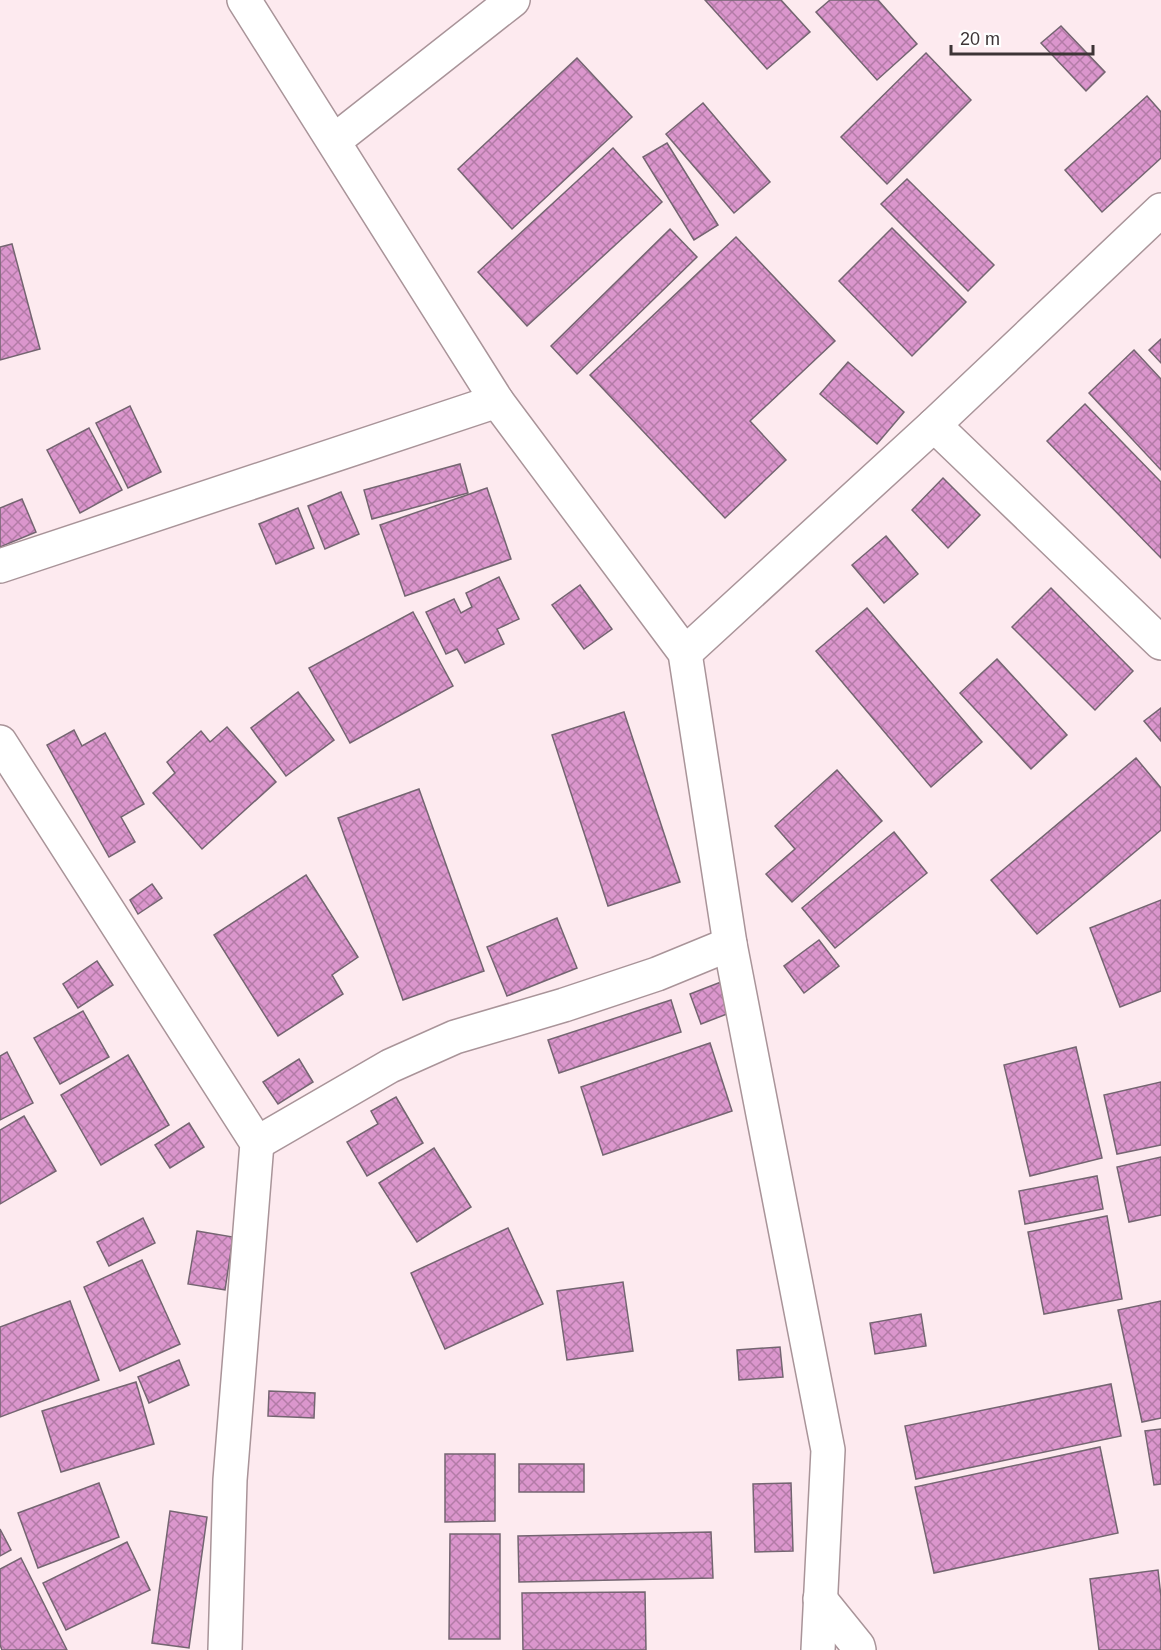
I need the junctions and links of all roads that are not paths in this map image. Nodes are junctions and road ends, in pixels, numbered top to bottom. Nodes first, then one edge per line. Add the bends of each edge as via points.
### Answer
1 (244, 0) edge
2 (513, 0) edge
3 (334, 141) junction
4 (1161, 210) edge
5 (497, 401) junction
6 (934, 425) junction
7 (0, 566) edge
8 (1161, 643) edge
9 (685, 653) junction
10 (0, 742) edge
11 (730, 944) junction
12 (257, 1143) junction
13 (820, 1599) junction
14 (225, 1650) edge
15 (818, 1650) edge
16 (859, 1650) edge

1 - 3 street
2 - 3 street
3 - 5 street
4 - 6 street
5 - 7 street
5 - 9 street
6 - 8 street
6 - 9 street
9 - 11 street
10 - 12 street
11 - 12 street via 657,974 455,1037 390,1066
11 - 13 street via 828,1450
12 - 14 street via 230,1480
13 - 15 street
13 - 16 street

